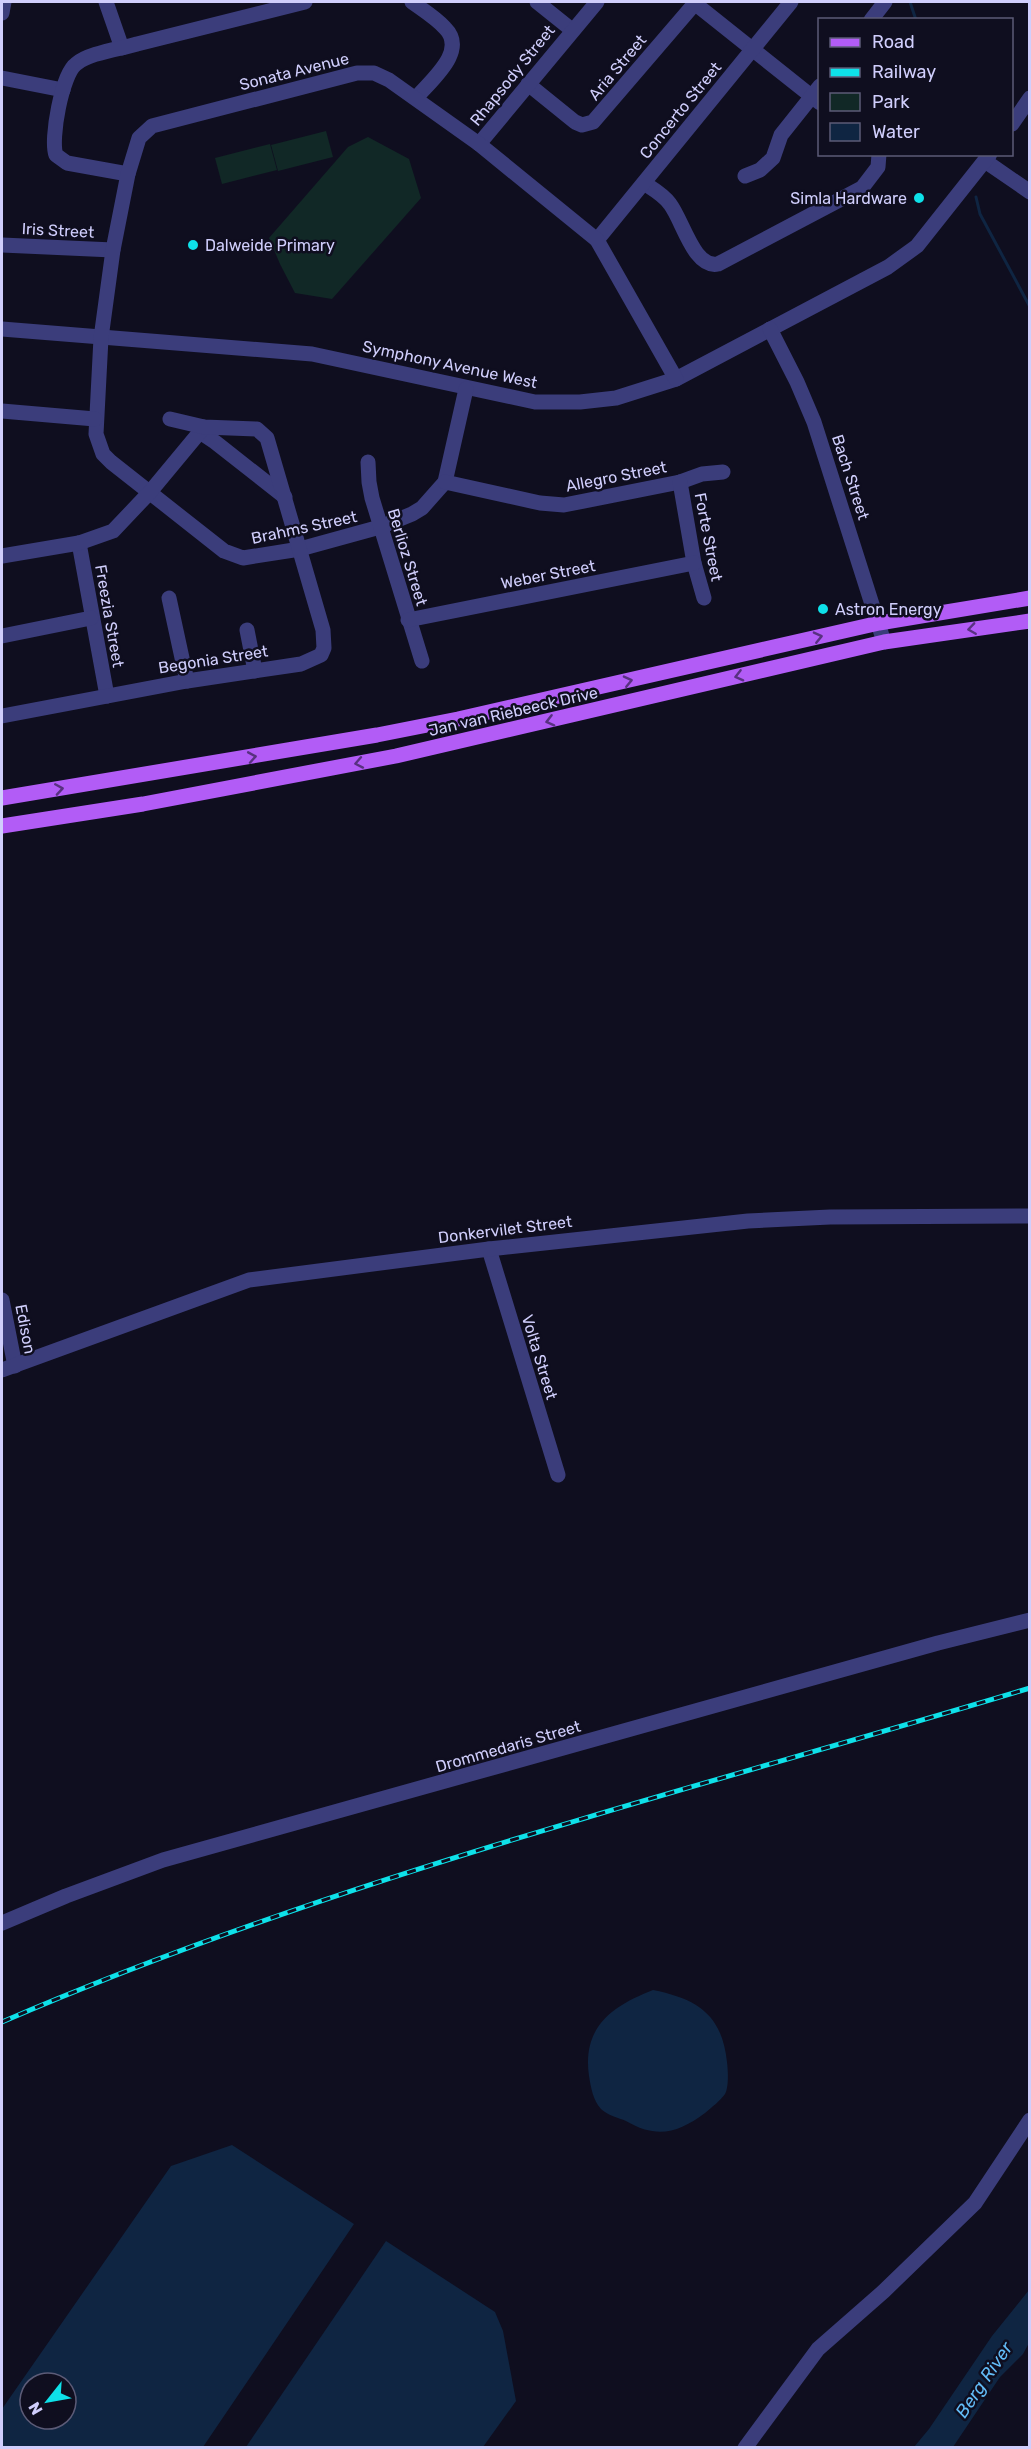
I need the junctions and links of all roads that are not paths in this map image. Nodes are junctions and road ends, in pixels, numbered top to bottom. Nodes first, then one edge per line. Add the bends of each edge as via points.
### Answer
1 (4, 2) edge
2 (106, 2) edge
3 (305, 2) edge
4 (412, 2) edge
5 (537, 2) edge
6 (597, 2) edge
7 (694, 2) edge
8 (790, 2) edge
9 (885, 2) edge
10 (265, 7) edge
11 (2, 13) edge
12 (873, 18) edge
13 (572, 30) junction
14 (122, 48) junction
15 (753, 49) junction
16 (2, 78) edge
17 (528, 84) junction
18 (63, 90) junction
19 (817, 95) edge
20 (417, 98) junction
21 (1029, 98) edge
22 (1013, 121) edge
23 (479, 144) junction
24 (879, 156) edge
25 (987, 158) edge
26 (128, 174) junction
27 (745, 176) dead end
28 (644, 183) junction
29 (1029, 192) edge
30 (597, 240) junction
31 (2, 245) edge
32 (113, 250) junction
33 (2, 329) edge
34 (770, 329) junction
35 (101, 338) junction
36 (676, 379) junction
37 (466, 389) junction
38 (2, 411) edge
39 (95, 419) junction
40 (170, 419) dead end
41 (202, 430) junction
42 (368, 462) dead end
43 (723, 472) dead end
44 (680, 482) junction
45 (444, 483) junction
46 (150, 492) junction
47 (285, 497) junction
48 (380, 527) junction
49 (79, 543) junction
50 (300, 549) junction
51 (2, 556) edge
52 (694, 563) junction
53 (170, 598) dead end
54 (704, 598) dead end
55 (1029, 598) edge
56 (92, 618) junction
57 (408, 620) junction
58 (1029, 621) edge
59 (879, 623) junction
60 (247, 630) dead end
61 (2, 636) edge
62 (884, 642) junction
63 (422, 661) dead end
64 (255, 671) junction
65 (188, 681) junction
66 (107, 696) junction
67 (2, 716) edge
68 (2, 798) edge
69 (2, 826) edge
70 (1029, 1216) edge
71 (489, 1249) junction
72 (2, 1300) edge
73 (8, 1368) edge
74 (558, 1475) dead end
75 (1029, 1620) edge
76 (2, 1923) edge
77 (1029, 2120) edge
78 (745, 2448) edge

1 - 11 street
2 - 14 street
3 - 10 street
4 - 20 street via 446,29 453,43 450,57
5 - 13 street
6 - 13 street, Rhapsody Street
7 - 15 street
7 - 17 street, Aria Street via 593,122 575,122
8 - 15 street, Concerto Street
9 - 12 street
10 - 14 street
13 - 17 street, Rhapsody Street
14 - 18 street via 77,62 68,73
15 - 19 street
15 - 28 street, Concerto Street
16 - 18 street
17 - 23 street, Rhapsody Street
18 - 26 street via 53,142 56,155 67,163
19 - 27 street via 781,135 772,158 760,170
20 - 23 street, Sonata Avenue
20 - 26 street, Sonata Avenue via 389,80 357,73 152,126 139,138
21 - 22 street
23 - 30 street, Sonata Avenue
24 - 28 street via 878,167 862,188 712,265 701,260 667,200
25 - 29 street
25 - 34 street, Symphony Avenue West via 917,246 888,267
26 - 32 street, Sonata Avenue
28 - 30 street, Concerto Street
30 - 36 street, Sonata Avenue
31 - 32 street, Iris Street
32 - 35 street, Sonata Avenue
33 - 35 street, Symphony Avenue West
34 - 36 street, Symphony Avenue West
34 - 59 street, Bach Street via 814,422
35 - 37 street, Symphony Avenue West via 312,354
35 - 39 street, Brahms Street
36 - 37 street, Symphony Avenue West via 616,398 580,402 535,402
37 - 45 street, Brahms Street
38 - 39 street
39 - 46 street, Brahms Street via 104,454
40 - 41 street
41 - 46 street
41 - 47 street
41 - 47 street via 263,432
42 - 48 street, Berlioz Street
43 - 44 street, Allegro Street
44 - 45 street, Allegro Street via 552,505
44 - 52 street, Forte Street
45 - 48 street, Brahms Street via 422,508
46 - 49 street via 113,531
46 - 50 street, Brahms Street via 234,556 254,557
47 - 50 street
48 - 50 street, Brahms Street
48 - 57 street, Berlioz Street
49 - 51 street
49 - 56 street, Freezia Street
50 - 64 street, Begonia Street via 323,630 324,648 311,661
52 - 54 street, Forte Street
52 - 57 street, Weber Street
53 - 65 street
55 - 59 main road, Jan van Riebeeck Drive
56 - 61 street
56 - 66 street, Freezia Street
57 - 63 street, Berlioz Street
58 -> 62 main road, Jan van Riebeeck Drive
59 - 62 street, Bach Street
68 -> 59 main road, Jan van Riebeeck Drive via 435,723
60 - 64 street
62 -> 69 main road, Jan van Riebeeck Drive via 407,754
64 - 65 street, Begonia Street
65 - 66 street, Begonia Street
66 - 67 street, Begonia Street
70 - 71 street, Donkervilet Street via 748,1221
71 - 73 street, Donkervilet Street via 249,1280
71 - 74 street, Volta Street
72 - 73 street, Edison
75 - 76 street, Drommedaris Street via 163,1860
77 - 78 street via 975,2203 818,2349

